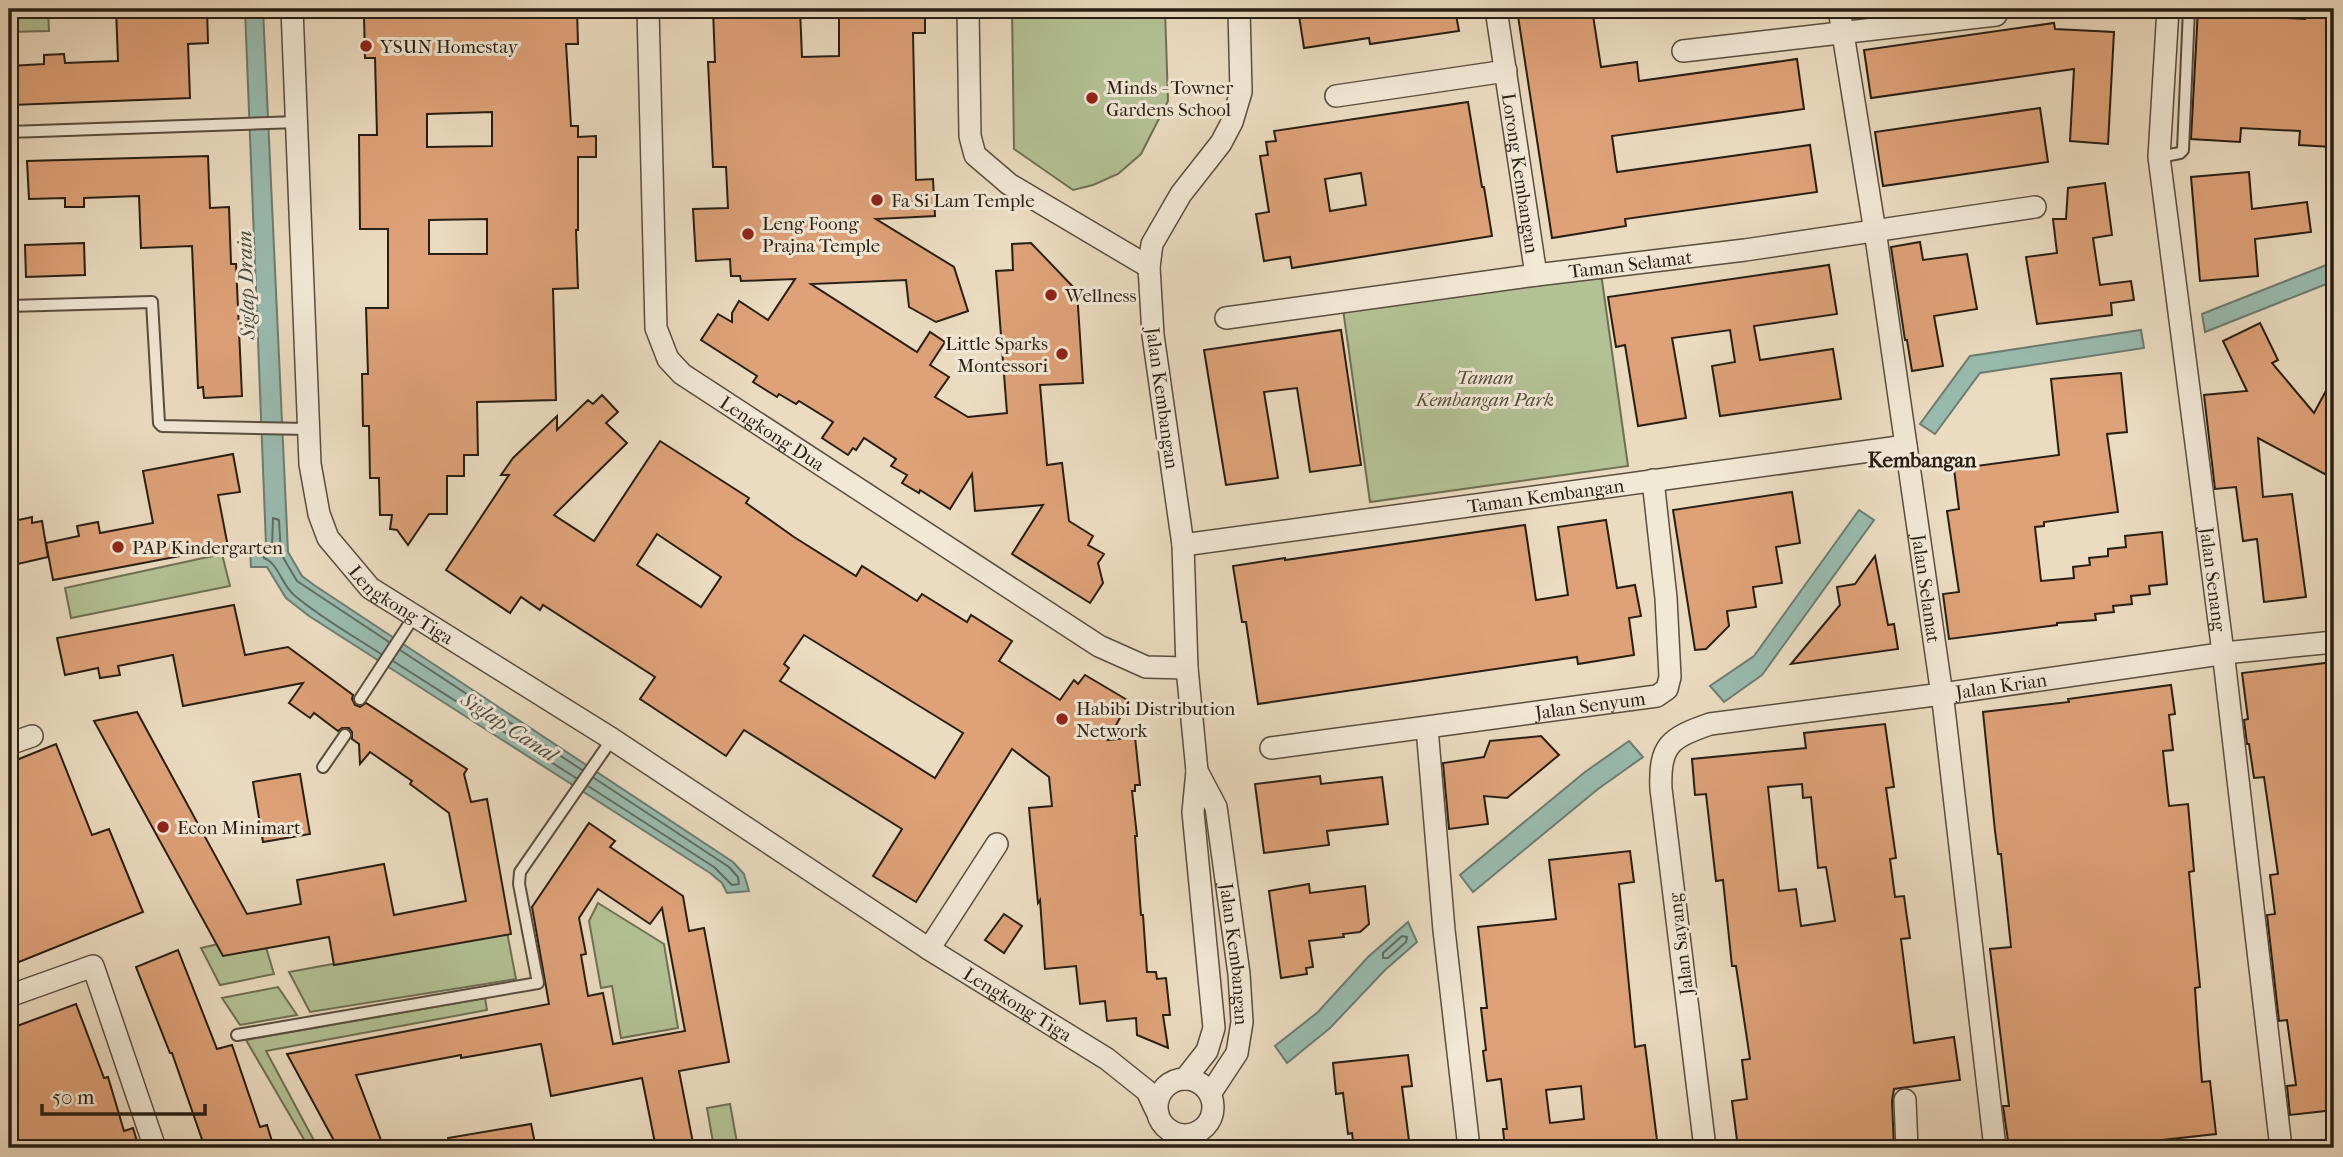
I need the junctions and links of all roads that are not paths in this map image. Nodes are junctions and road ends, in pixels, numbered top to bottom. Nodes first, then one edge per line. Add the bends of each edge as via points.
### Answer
1 (292, 9) edge
2 (648, 9) edge
3 (968, 9) edge
4 (1239, 9) edge
5 (1496, 9) edge
6 (1839, 9) edge
7 (2168, 9) edge
8 (2189, 9) edge
9 (1996, 15) dead end
10 (1843, 32) junction
11 (1683, 51) dead end
12 (1506, 71) junction
13 (1336, 96) dead end
14 (297, 122) junction
15 (9, 132) edge
16 (2159, 157) junction
17 (2035, 207) dead end
18 (1875, 231) junction
19 (1149, 267) junction
20 (1536, 275) junction
21 (9, 306) edge
22 (1226, 318) dead end
23 (309, 429) junction
24 (1906, 446) junction
25 (1653, 480) junction
26 (1183, 545) junction
27 (415, 615) junction
28 (2334, 642) edge
29 (2222, 654) junction
30 (1187, 668) junction
31 (1942, 695) junction
32 (360, 699) dead end
33 (1427, 729) junction
34 (345, 735) dead end
35 (32, 736) dead end
36 (612, 739) junction
37 (1672, 742) joint
38 (9, 744) edge
39 (1271, 748) dead end
40 (323, 767) dead end
41 (1197, 771) junction
42 (997, 844) dead end
43 (929, 950) junction
44 (9, 996) edge
45 (237, 1035) dead end
46 (1107, 1059) junction
47 (1177, 1081) junction
48 (1210, 1094) junction
49 (1905, 1100) dead end
50 (1156, 1110) junction
51 (1209, 1120) junction
52 (1178, 1140) edge
53 (155, 1148) edge
54 (1202, 1148) edge
55 (1469, 1148) edge
56 (1705, 1148) edge
57 (1907, 1148) edge
58 (1995, 1148) edge
59 (2281, 1148) edge

1 - 14 street, Lengkong Tiga
2 - 30 street, Lengkong Dua via 656,328 668,359 682,374 1098,646 1146,667
3 - 19 street via 970,136 975,155 1009,184
4 - 19 street, Jalan Kembangan via 1241,92 1233,122 1152,244
5 - 12 street, Lorong Kembangan
6 - 10 street, Jalan Selamat
7 - 16 street, Jalan Senang
8 - 16 lane via 2183,150
9 - 10 street
10 - 11 street
10 - 18 street, Jalan Selamat
12 - 13 street, Lorong Kembangan
12 - 20 street, Lorong Kembangan
14 - 15 lane
14 - 23 street, Lengkong Tiga
16 - 29 street, Jalan Senang
17 - 18 street, Taman Selamat
18 - 20 street, Taman Selamat
18 - 24 street, Jalan Selamat
19 - 26 street, Jalan Kembangan via 1153,335
20 - 22 street, Taman Selamat
21 - 23 lane via 152,302 159,422 167,428
23 - 27 street, Lengkong Tiga via 313,485 328,538 370,588
24 - 25 street, Taman Kembangan
24 - 31 street, Jalan Selamat
25 - 26 street, Taman Kembangan
25 - 33 street, Jalan Senyum via 1666,598 1667,689 1657,696
26 - 30 street, Jalan Kembangan
27 - 32 lane
27 - 36 street, Lengkong Tiga
28 - 29 street, Jalan Krian
29 - 31 street, Jalan Krian
29 - 59 street, Jalan Senang
30 - 41 street, Jalan Kembangan
31 - 37 street, Jalan Krian via 1710,724
31 - 58 street, Jalan Selamat
33 - 39 street, Jalan Senyum
33 - 55 street
34 - 40 lane
35 - 38 street
36 - 43 street, Lengkong Tiga
36 - 45 lane via 520,872 538,983
37 - 56 street, Jalan Sayang via 1663,755 1661,789
41 - 47 street, Jalan Kembangan via 1193,812 1214,1028 1207,1051
41 - 48 street, Jalan Kembangan via 1216,807 1242,1022 1237,1053
42 - 43 street
43 - 46 street, Lengkong Tiga
44 - 53 street via 93,966
46 - 47 street, Lengkong Tiga via 1154,1080
46 - 50 street, Lengkong Tiga via 1147,1091
47 - 48 street via 1199,1083
47 - 50 street, Jalan Kembangan via 1158,1095
48 - 51 street via 1213,1110
49 - 57 street
50 - 52 street via 1161,1123
51 - 52 street
51 - 54 street

